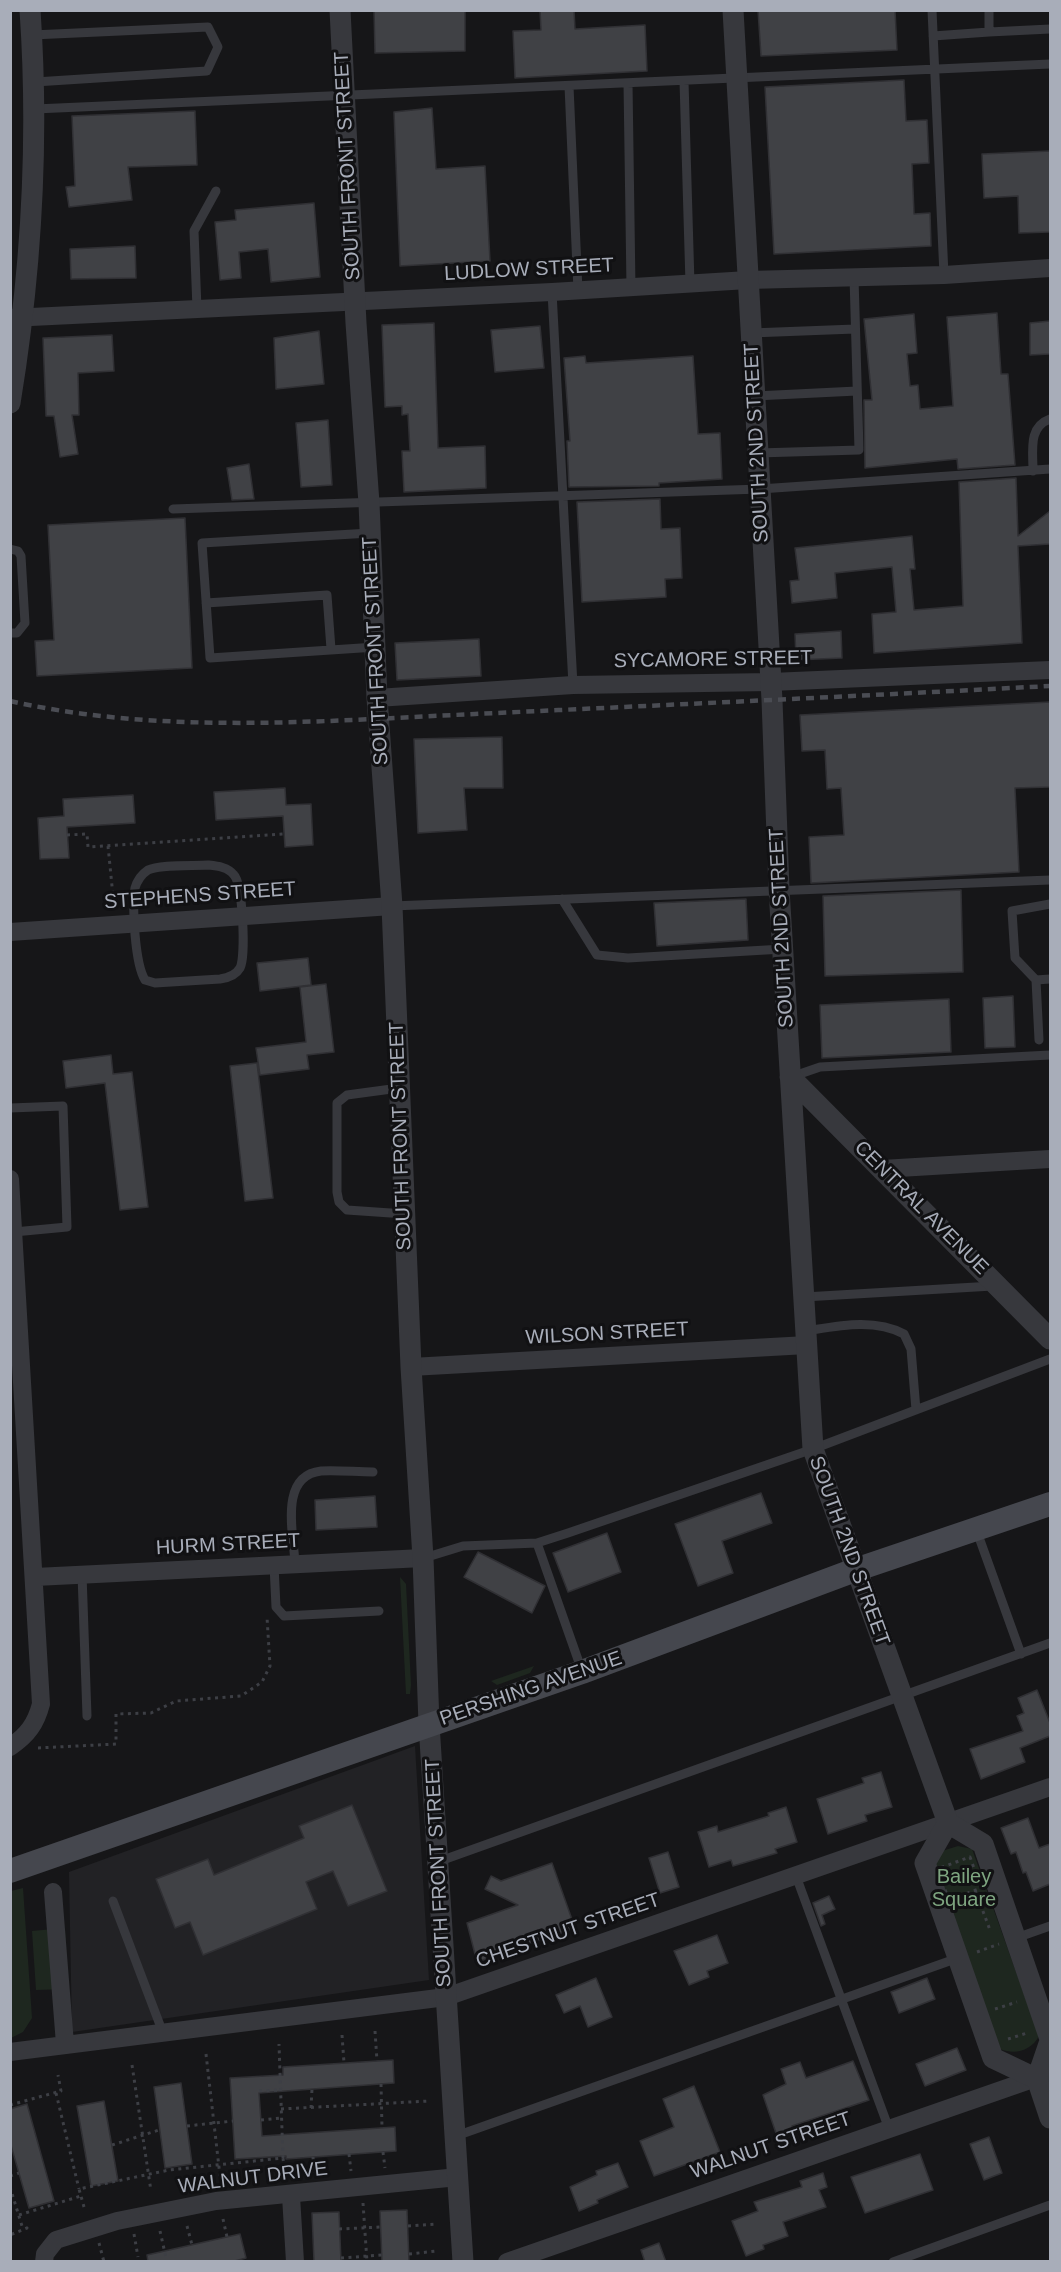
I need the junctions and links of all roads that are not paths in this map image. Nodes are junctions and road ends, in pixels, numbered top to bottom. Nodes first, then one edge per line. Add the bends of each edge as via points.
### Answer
1 (30, 10) edge
2 (340, 10) edge
3 (733, 10) edge
4 (932, 10) edge
5 (989, 10) edge
6 (1050, 29) edge
7 (989, 32) junction
8 (32, 35) junction
9 (933, 36) junction
10 (1050, 64) edge
11 (934, 70) junction
12 (737, 79) junction
13 (684, 81) junction
14 (35, 82) junction
15 (628, 83) junction
16 (568, 86) junction
17 (345, 94) junction
18 (35, 109) junction
19 (216, 191) dead end
20 (1050, 268) edge
21 (944, 275) junction
22 (854, 277) junction
23 (748, 280) junction
24 (690, 284) junction
25 (631, 288) junction
26 (578, 291) junction
27 (552, 292) junction
28 (355, 301) junction
29 (196, 309) junction
30 (16, 317) edge
31 (855, 329) junction
32 (751, 333) junction
33 (857, 391) junction
34 (755, 396) junction
35 (10, 403) edge
36 (1050, 418) edge
37 (758, 453) junction
38 (1050, 470) edge
39 (1033, 471) junction
40 (760, 489) junction
41 (562, 495) junction
42 (369, 503) junction
43 (173, 509) dead end
44 (370, 532) junction
45 (10, 549) edge
46 (206, 603) junction
47 (10, 633) edge
48 (376, 647) junction
49 (331, 649) junction
50 (1050, 670) edge
51 (771, 682) junction
52 (573, 685) junction
53 (377, 698) junction
54 (1050, 880) edge
55 (779, 889) junction
56 (562, 899) junction
57 (1050, 904) edge
58 (392, 906) junction
59 (241, 916) junction
60 (135, 923) junction
61 (10, 932) edge
62 (783, 948) junction
63 (1050, 979) edge
64 (1036, 980) junction
65 (1039, 1040) dead end
66 (1050, 1055) edge
67 (790, 1077) junction
68 (399, 1088) junction
69 (10, 1107) edge
70 (1050, 1159) edge
71 (882, 1169) junction
72 (10, 1179) edge
73 (405, 1214) junction
74 (14, 1232) junction
75 (998, 1286) junction
76 (804, 1297) junction
77 (806, 1338) junction
78 (1050, 1339) edge
79 (1050, 1359) edge
80 (411, 1367) junction
81 (916, 1410) junction
82 (813, 1449) junction
83 (373, 1472) dead end
84 (1050, 1504) edge
85 (976, 1529) junction
86 (537, 1543) junction
87 (423, 1558) junction
88 (295, 1564) junction
89 (274, 1565) junction
90 (855, 1570) junction
91 (82, 1574) junction
92 (34, 1577) junction
93 (379, 1611) dead end
94 (1050, 1643) edge
95 (1021, 1654) junction
96 (582, 1672) junction
97 (901, 1696) junction
98 (87, 1716) dead end
99 (429, 1724) junction
100 (10, 1747) edge
101 (1050, 1787) edge
102 (948, 1823) junction
103 (440, 1862) junction
104 (10, 1872) edge
105 (796, 1876) junction
106 (53, 1892) dead end
107 (113, 1901) dead end
108 (1050, 1926) edge
109 (1016, 1938) junction
110 (958, 1958) junction
111 (446, 1997) junction
112 (842, 1999) junction
113 (163, 2033) junction
114 (1044, 2037) edge
115 (65, 2044) junction
116 (10, 2052) edge
117 (1044, 2076) edge
118 (1050, 2118) edge
119 (890, 2129) junction
120 (456, 2136) junction
121 (458, 2177) junction
122 (289, 2188) junction
123 (1050, 2205) edge
124 (44, 2262) edge
125 (294, 2262) edge
126 (463, 2262) edge
127 (507, 2262) edge
128 (893, 2262) edge

1 - 8 street
2 - 17 street, SOUTH FRONT STREET
3 - 12 street, SOUTH 2ND STREET
4 - 9 lane
5 - 7 lane
6 - 7 lane
7 - 9 lane
8 - 14 street
8 - 14 lane via 208,27 218,47 207,71
9 - 11 lane
10 - 11 lane
11 - 12 lane
11 - 21 lane
12 - 13 lane
12 - 23 street, SOUTH 2ND STREET
13 - 15 lane
13 - 24 lane
14 - 18 street
15 - 16 lane
15 - 25 lane
16 - 17 lane
16 - 26 lane
17 - 18 lane
17 - 28 street, SOUTH FRONT STREET
18 - 30 street via 33,185
19 - 29 lane via 194,231
20 - 21 street, LUDLOW STREET
21 - 22 street, LUDLOW STREET
22 - 23 street, LUDLOW STREET
22 - 31 lane
23 - 24 street, LUDLOW STREET
23 - 32 street, SOUTH 2ND STREET
24 - 25 street, LUDLOW STREET
25 - 26 street, LUDLOW STREET
26 - 27 street, LUDLOW STREET
27 - 28 street, LUDLOW STREET
27 - 41 lane
28 - 29 street, LUDLOW STREET
28 - 42 street, SOUTH FRONT STREET
29 - 30 street, LUDLOW STREET
30 - 35 street
31 - 32 lane
31 - 33 lane
32 - 34 street, SOUTH 2ND STREET
33 - 34 lane
33 - 37 lane via 859,450
34 - 37 street, SOUTH 2ND STREET
36 - 39 lane via 1034,432
37 - 40 street, SOUTH 2ND STREET
38 - 39 lane
39 - 40 lane
40 - 41 lane
40 - 51 street, SOUTH 2ND STREET
41 - 42 lane
41 - 52 lane
42 - 43 lane
42 - 44 street, SOUTH FRONT STREET
44 - 46 lane via 202,543
44 - 48 street, SOUTH FRONT STREET
45 - 47 lane via 21,556 26,623 17,633
46 - 49 lane via 327,596
46 - 49 lane via 210,658
48 - 49 lane
48 - 53 street, SOUTH FRONT STREET
50 - 51 street, SYCAMORE STREET
51 - 52 street, SYCAMORE STREET
51 - 55 street, SOUTH 2ND STREET
52 - 53 street, SYCAMORE STREET
53 - 58 street, SOUTH FRONT STREET
54 - 55 lane
55 - 56 lane
55 - 62 street, SOUTH 2ND STREET
56 - 58 lane
56 - 62 lane via 597,955 628,958
57 - 64 lane via 1012,911 1015,958
58 - 59 street, STEPHENS STREET
58 - 68 street, SOUTH FRONT STREET
59 - 60 street, STEPHENS STREET
59 - 60 lane via 241,891 235,875 208,865 150,869 135,888
59 - 60 lane via 240,969 220,979 155,983 145,980 139,966
60 - 61 street, STEPHENS STREET
62 - 67 street, SOUTH 2ND STREET
63 - 64 lane
64 - 65 lane
66 - 67 lane via 820,1067
67 - 71 street, CENTRAL AVENUE
67 - 76 street, SOUTH 2ND STREET
68 - 73 street, SOUTH FRONT STREET
68 - 73 lane via 346,1095 337,1103 337,1192 339,1202 347,1210
69 - 74 lane via 63,1106 67,1227
70 - 71 street
71 - 75 street, CENTRAL AVENUE
72 - 74 street
73 - 80 street, SOUTH FRONT STREET
74 - 92 street
75 - 76 lane
75 - 78 street, CENTRAL AVENUE
76 - 77 street, SOUTH 2ND STREET
77 - 80 street, WILSON STREET
77 - 81 lane via 856,1324 882,1326 904,1334 911,1349
77 - 82 street, SOUTH 2ND STREET
79 - 81 lane
80 - 87 street, SOUTH FRONT STREET
81 - 82 lane
82 - 86 lane
82 - 90 street, SOUTH 2ND STREET
83 - 88 lane via 319,1471 302,1479 291,1503
84 - 85 main road, PERSHING AVENUE
85 - 90 main road, PERSHING AVENUE
85 - 95 lane
86 - 87 lane via 463,1546
86 - 96 lane
87 - 88 street, HURM STREET
87 - 99 street, SOUTH FRONT STREET
88 - 89 street, HURM STREET
89 - 91 street, HURM STREET
89 - 93 lane via 276,1607 284,1616
90 - 96 main road, PERSHING AVENUE
90 - 97 street, SOUTH 2ND STREET
91 - 92 street, HURM STREET
91 - 98 lane
92 - 100 street via 41,1704 36,1723
94 - 95 lane
95 - 97 lane
96 - 99 main road, PERSHING AVENUE
97 - 102 street, SOUTH 2ND STREET
97 - 103 lane
99 - 103 street, SOUTH FRONT STREET
99 - 104 main road, PERSHING AVENUE
101 - 102 street, CHESTNUT STREET
102 - 105 street, CHESTNUT STREET
102 - 109 street via 983,1844
102 - 110 street via 925,1863
103 - 111 street, SOUTH FRONT STREET
105 - 111 street, CHESTNUT STREET
105 - 112 lane
106 - 115 street
107 - 113 lane
108 - 109 lane
109 - 114 street
110 - 112 lane
110 - 117 street via 993,2058
111 - 113 street, CHESTNUT STREET
111 - 120 street, SOUTH FRONT STREET
112 - 119 lane
112 - 120 lane
113 - 115 street, CHESTNUT STREET
114 - 117 street
115 - 116 street, CHESTNUT STREET
117 - 118 street
117 - 119 street, WALNUT STREET
119 - 127 street, WALNUT STREET
120 - 121 street, SOUTH FRONT STREET
121 - 122 street, WALNUT DRIVE
121 - 126 street, SOUTH FRONT STREET
122 - 124 street, WALNUT DRIVE via 117,2221 56,2240
122 - 125 street
123 - 128 lane

